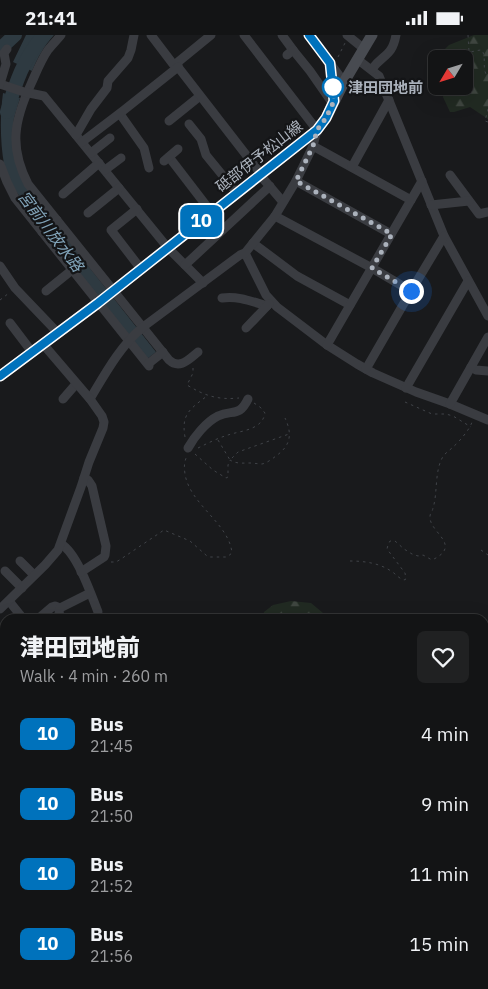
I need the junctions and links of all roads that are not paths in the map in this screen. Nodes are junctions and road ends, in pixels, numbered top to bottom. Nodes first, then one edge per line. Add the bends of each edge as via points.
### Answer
1 (61, 35) edge
2 (134, 35) edge
3 (151, 35) edge
4 (211, 35) edge
5 (244, 35) edge
6 (282, 35) edge
7 (309, 35) edge
8 (372, 35) edge
9 (396, 35) edge
10 (348, 36) edge
11 (363, 48) junction
12 (8, 49) dead end
13 (357, 59) junction
14 (331, 65) junction
15 (178, 67) junction
16 (372, 69) junction
17 (344, 82) junction
18 (1, 85) edge
19 (25, 92) junction
20 (200, 96) junction
21 (389, 100) junction
22 (334, 102) junction
23 (120, 114) junction
24 (168, 120) dead end
25 (189, 124) dead end
26 (317, 130) junction
27 (79, 138) junction
28 (110, 138) dead end
29 (313, 146) junction
30 (178, 149) dead end
31 (91, 153) junction
32 (121, 158) dead end
33 (0, 164) edge
34 (102, 167) junction
35 (352, 167) junction
36 (149, 169) dead end
37 (261, 174) junction
38 (450, 175) dead end
39 (296, 181) junction
40 (422, 181) junction
41 (270, 186) junction
42 (119, 188) junction
43 (63, 194) dead end
44 (234, 196) junction
45 (411, 199) junction
46 (470, 201) junction
47 (283, 202) junction
48 (431, 205) junction
49 (137, 209) junction
50 (488, 212) edge
51 (88, 213) dead end
52 (212, 213) junction
53 (242, 213) junction
54 (276, 215) junction
55 (56, 220) junction
56 (43, 231) junction
57 (392, 234) junction
58 (444, 237) junction
59 (254, 243) junction
60 (168, 248) junction
61 (245, 253) junction
62 (185, 265) junction
63 (0, 266) edge
64 (372, 268) junction
65 (141, 269) junction
66 (72, 270) junction
67 (468, 281) junction
68 (203, 283) junction
69 (46, 291) dead end
70 (411, 291) junction
71 (112, 292) junction
72 (222, 298) dead end
73 (99, 302) junction
74 (269, 304) junction
75 (350, 305) junction
76 (487, 315) edge
77 (10, 323) dead end
78 (246, 327) dead end
79 (142, 328) junction
80 (58, 333) junction
81 (488, 337) edge
82 (129, 339) junction
83 (43, 344) junction
84 (327, 345) junction
85 (32, 352) junction
86 (198, 352) dead end
87 (162, 353) junction
88 (471, 367) junction
89 (366, 369) junction
90 (488, 371) edge
91 (0, 376) edge
92 (76, 384) junction
93 (406, 387) junction
94 (63, 399) dead end
95 (90, 399) junction
96 (248, 399) dead end
97 (450, 404) junction
98 (488, 420) edge
99 (189, 450) road end
100 (84, 478) junction
101 (61, 544) junction
102 (20, 561) dead end
103 (5, 571) dead end
104 (81, 572) junction
105 (34, 575) junction
106 (22, 588) junction
107 (90, 593) junction
108 (9, 601) junction
109 (60, 608) junction
110 (0, 609) edge
111 (98, 612) dead end
112 (19, 614) edge
113 (44, 614) edge
114 (60, 614) edge

1 - 19 street via 48,50
2 - 27 street via 128,58 108,81
3 - 15 street
4 - 15 street via 178,62
5 - 26 street
6 - 22 street via 290,52
7 - 14 street
8 - 11 main road, 砥部伊予松山線
9 - 16 street via 392,50
10 - 11 street
11 - 13 main road, 砥部伊予松山線
12 - 18 street via 4,53 6,64
13 - 16 street
13 - 17 main road, 砥部伊予松山線
14 - 17 street
14 - 22 lane
15 - 20 street
15 - 23 street
16 - 21 street via 379,76
17 - 22 main road, 砥部伊予松山線
18 - 19 street
19 - 27 street via 44,96
19 - 55 street via 16,128 16,149 28,184
20 - 24 street
20 - 37 street
21 - 35 street
21 - 40 street
22 - 26 main road, 砥部伊予松山線
23 - 27 street
23 - 36 street via 144,148
25 - 44 street
26 - 29 street
26 - 37 main road, 砥部伊予松山線
27 - 31 street
28 - 31 street
29 - 35 street
29 - 39 street
30 - 52 street via 166,159
31 - 34 street
32 - 34 street
33 - 56 street via 15,198
34 - 42 street
34 - 43 street
35 - 45 street
37 - 41 street
37 - 44 main road, 砥部伊予松山線
38 - 46 street
39 - 47 street
39 - 57 street
40 - 45 street
40 - 48 street
41 - 47 street
41 - 53 street
42 - 49 street
42 - 51 street
44 - 52 main road, 砥部伊予松山線
44 - 53 street
45 - 57 street
46 - 48 street
46 - 50 street via 479,214
47 - 54 street
48 - 58 street
49 - 60 street
49 - 65 street via 112,230
52 - 60 main road, 砥部伊予松山線
53 - 62 street
54 - 59 street
54 - 64 street
55 - 56 street
55 - 71 street
56 - 66 street
57 - 64 street
58 - 67 street
58 - 70 street
59 - 61 street
59 - 75 street via 297,277
60 - 62 street
60 - 65 main road, 砥部伊予松山線
61 - 68 street
61 - 74 street
62 - 68 street
63 - 80 street
64 - 70 street
64 - 75 street
65 - 71 main road, 砥部伊予松山線
66 - 69 street
66 - 73 street
67 - 76 street
67 - 93 street
68 - 79 street
70 - 89 street
71 - 73 main road, 砥部伊予松山線
71 - 79 street
72 - 74 street via 240,297
73 - 80 main road
73 - 82 street
74 - 78 street
74 - 84 street
75 - 84 street
77 - 85 street
79 - 82 street
79 - 87 street
80 - 83 main road
81 - 88 street
82 - 87 street via 149,364
82 - 95 street
83 - 85 main road
83 - 92 street
84 - 89 street
85 - 91 main road
86 - 87 street via 178,365
88 - 90 street
88 - 97 street
89 - 93 street
92 - 94 street
92 - 95 street
93 - 97 street
95 - 100 street via 104,422
96 - 99 street via 242,409 218,416 208,424 196,435
97 - 98 street
100 - 101 street
100 - 104 street via 92,486 106,546 104,557
101 - 104 street via 67,547
101 - 105 street
102 - 105 street
103 - 106 street
104 - 107 street
105 - 106 street
106 - 108 street
107 - 109 street
107 - 111 street
108 - 110 street
108 - 112 street
109 - 113 street via 52,607
109 - 114 street

